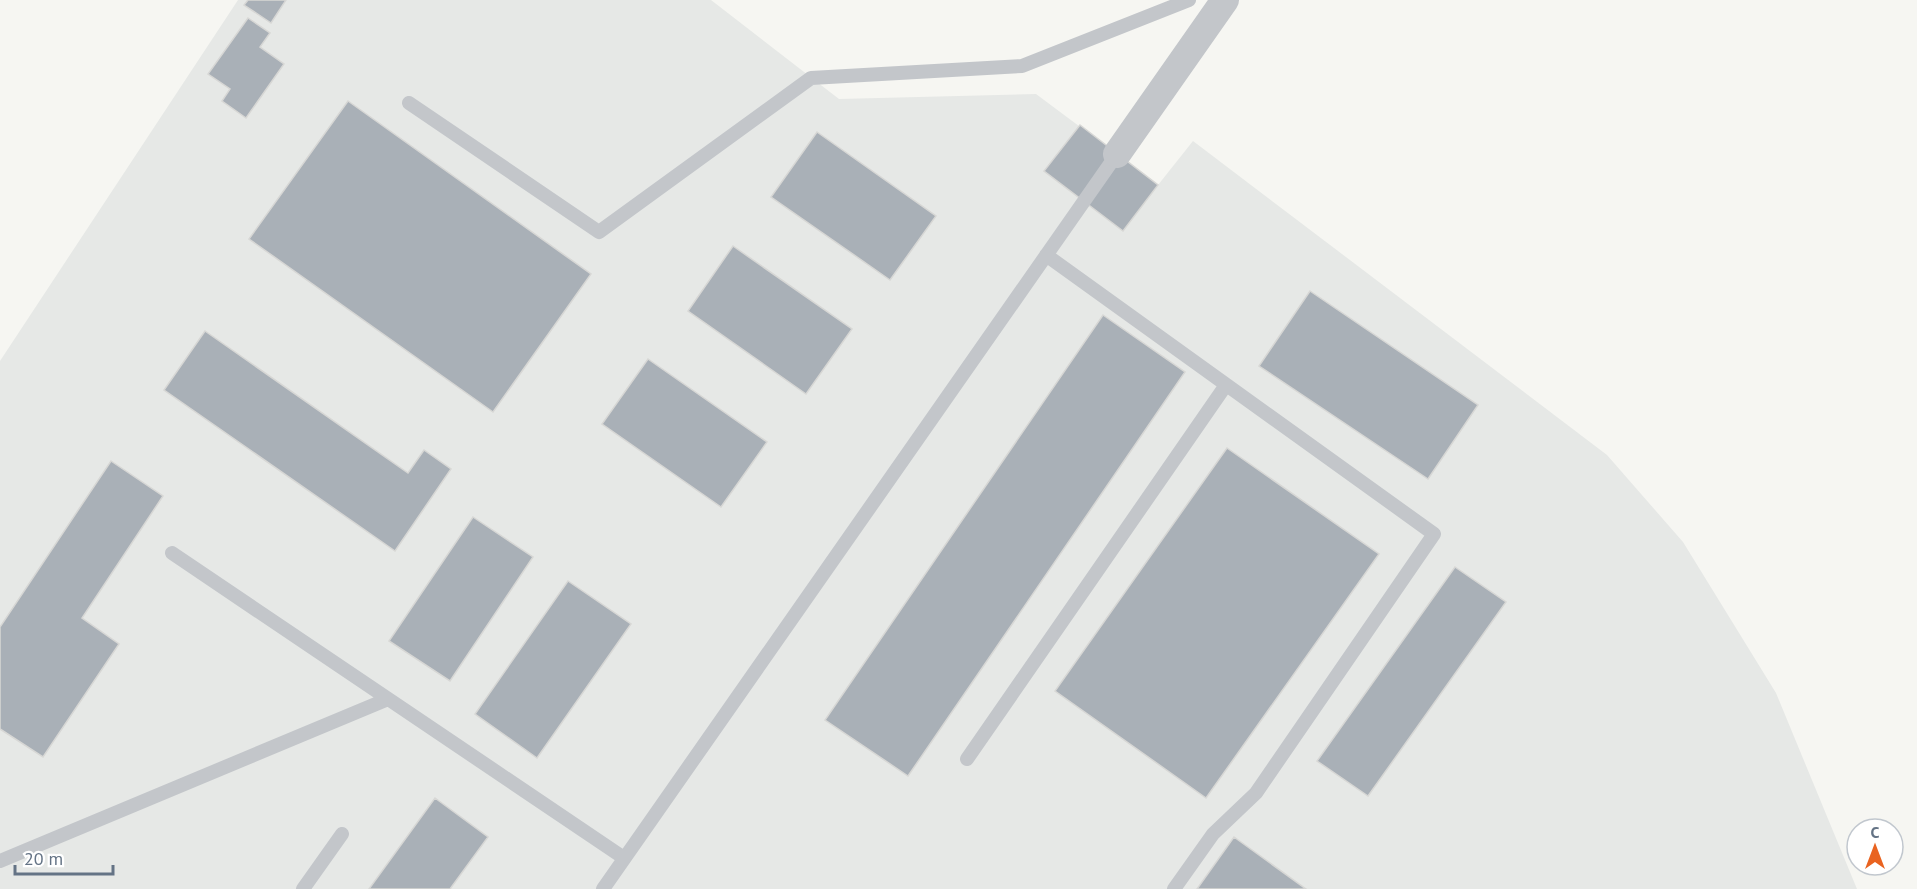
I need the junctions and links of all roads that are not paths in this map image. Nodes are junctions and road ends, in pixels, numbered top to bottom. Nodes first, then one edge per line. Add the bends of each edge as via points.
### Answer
1 (1189, 0) edge
2 (1225, 0) edge
3 (409, 103) dead end
4 (1117, 154) joint
5 (1046, 255) junction
6 (1226, 385) junction
7 (172, 553) dead end
8 (388, 699) junction
9 (967, 759) dead end
10 (342, 834) dead end
11 (624, 858) junction
12 (0, 861) edge
13 (303, 889) edge
14 (603, 889) edge
15 (1174, 889) edge

1 - 3 lane via 1022,66 812,78 600,232
2 - 4 street
4 - 5 lane
5 - 6 lane
5 - 11 lane
6 - 9 lane
6 - 15 lane via 1434,534 1256,793 1213,834
7 - 8 lane
8 - 11 lane
8 - 12 lane
10 - 13 lane
11 - 14 lane

